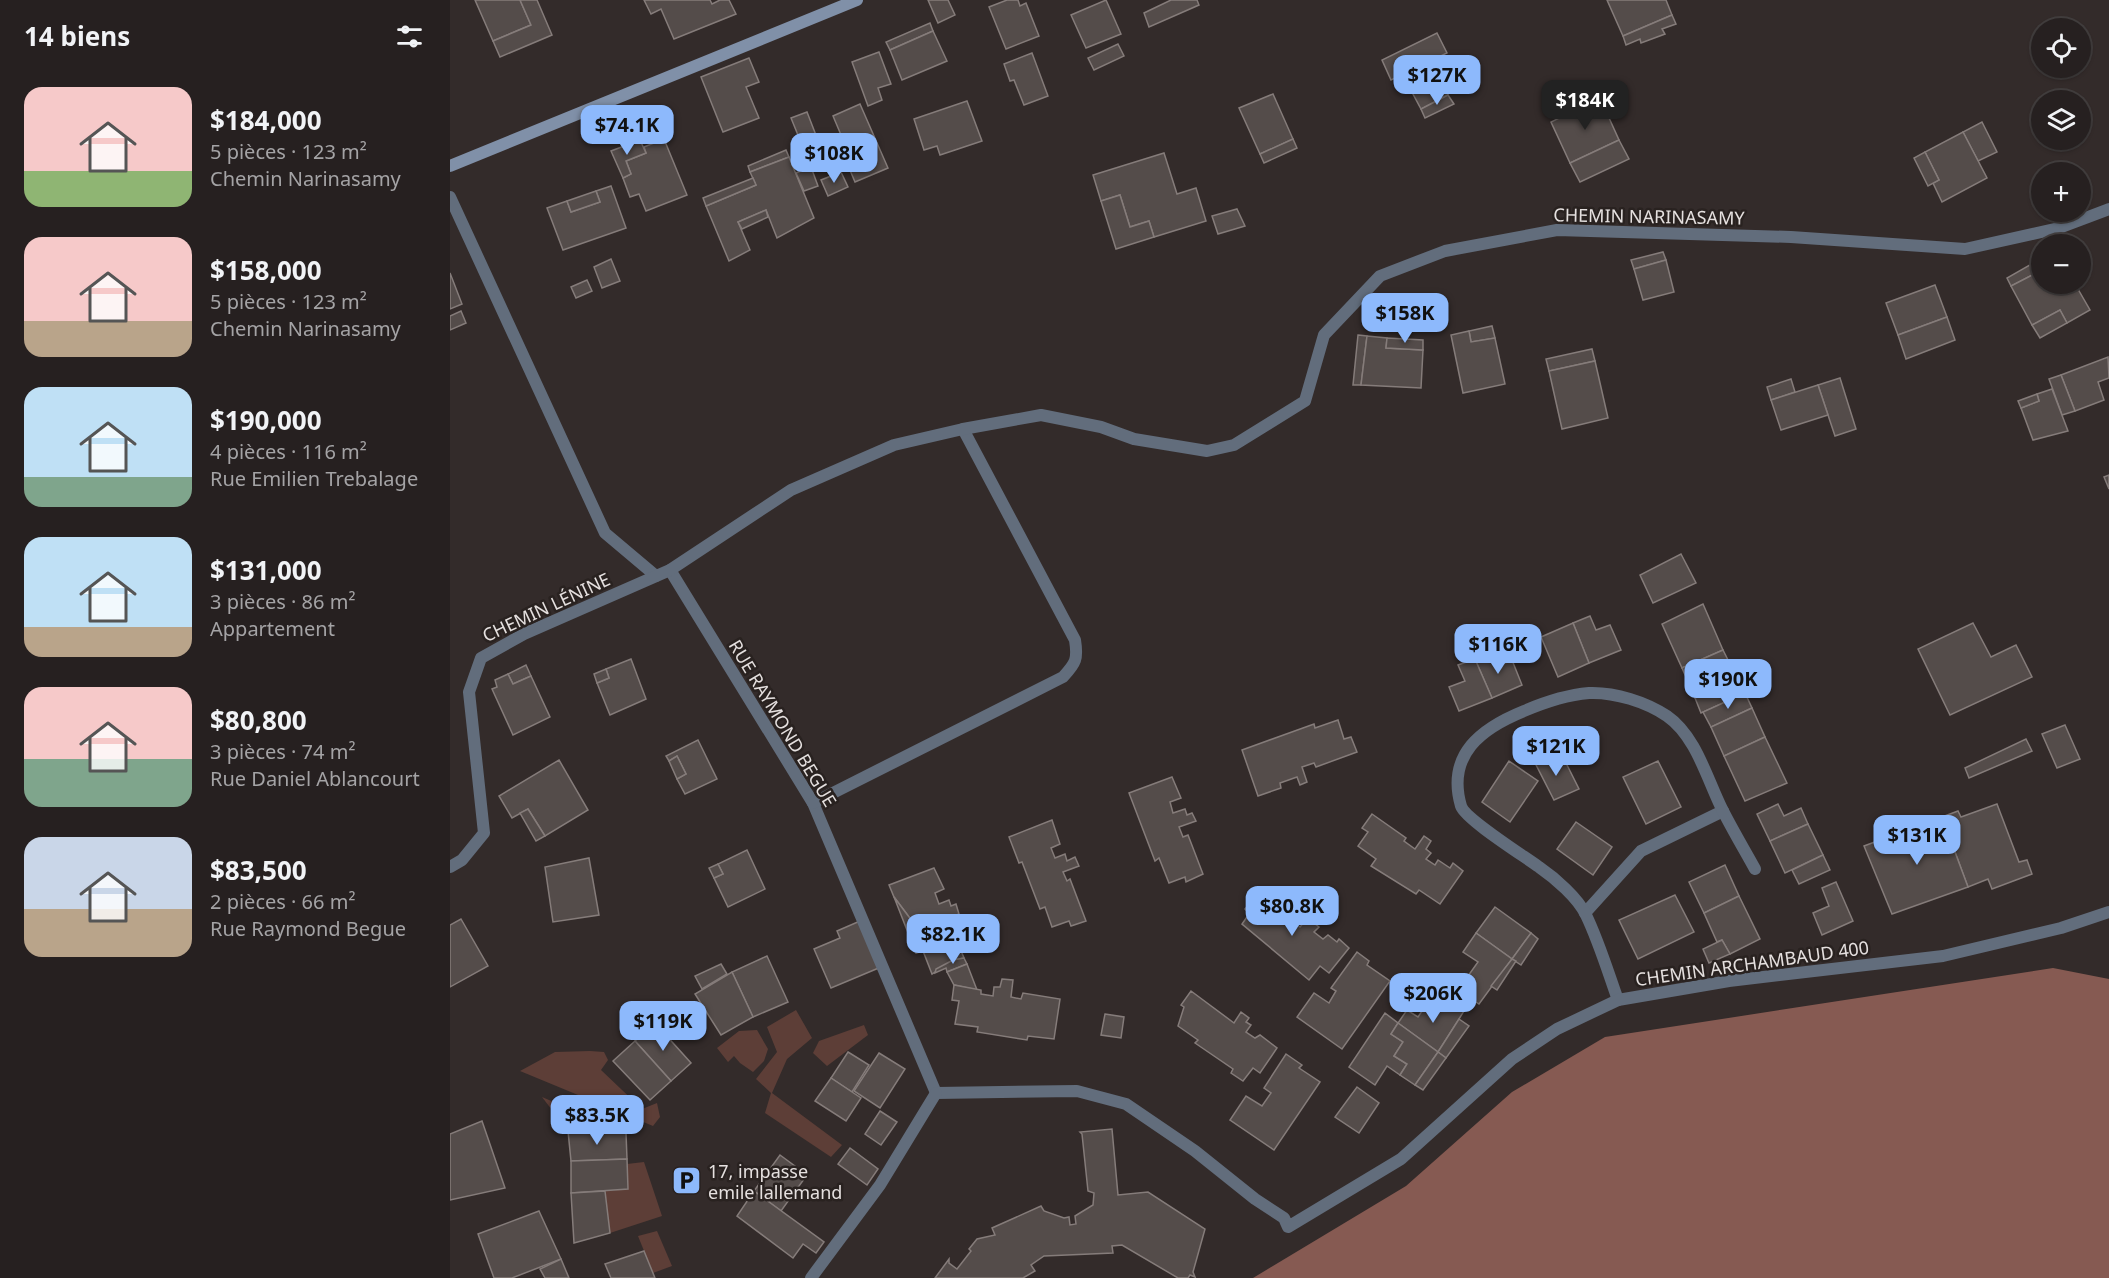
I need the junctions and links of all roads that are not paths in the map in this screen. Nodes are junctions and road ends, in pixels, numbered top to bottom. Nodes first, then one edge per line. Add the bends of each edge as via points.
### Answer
1 (857, 0) edge
2 (450, 166) edge
3 (450, 197) edge
4 (2109, 209) edge
5 (963, 429) junction
6 (670, 570) junction
7 (657, 576) junction
8 (813, 803) junction
9 (1723, 811) junction
10 (450, 867) edge
11 (1755, 869) dead end
12 (2109, 912) edge
13 (1585, 913) junction
14 (1618, 1000) junction
15 (936, 1093) junction
16 (811, 1278) edge

1 - 2 street
3 - 7 street via 604,533
4 - 5 street, CHEMIN NARINASAMY via 2059,228 1965,249 1791,237 1557,230 1445,251 1380,276 1324,335 1305,401 1234,445 1207,451 1134,439 1101,427 1041,415
5 - 6 street, CHEMIN NARINASAMY via 894,445 791,490
5 - 8 street via 1076,640 1076,664 1063,677
6 - 7 street, CHEMIN LÉNINE
6 - 8 street, RUE RAYMOND BEGUE
7 - 10 street, CHEMIN LÉNINE via 524,634 481,658 469,692 484,833 462,860
8 - 15 street, RUE RAYMOND BEGUE
9 - 11 street
9 - 13 street via 1641,851
9 - 13 street via 1692,746 1669,718 1650,706 1592,693 1565,696 1541,703 1483,732 1462,761 1457,783 1461,808 1556,878
12 - 14 street, CHEMIN ARCHAMBAUD 400 via 2061,928 1943,956 1729,981
13 - 14 street
14 - 15 street, CHEMIN ARCHAMBAUD 400 via 1557,1029 1512,1059 1401,1158 1288,1227 1284,1218 1126,1104 1077,1091
15 - 16 street via 880,1185

